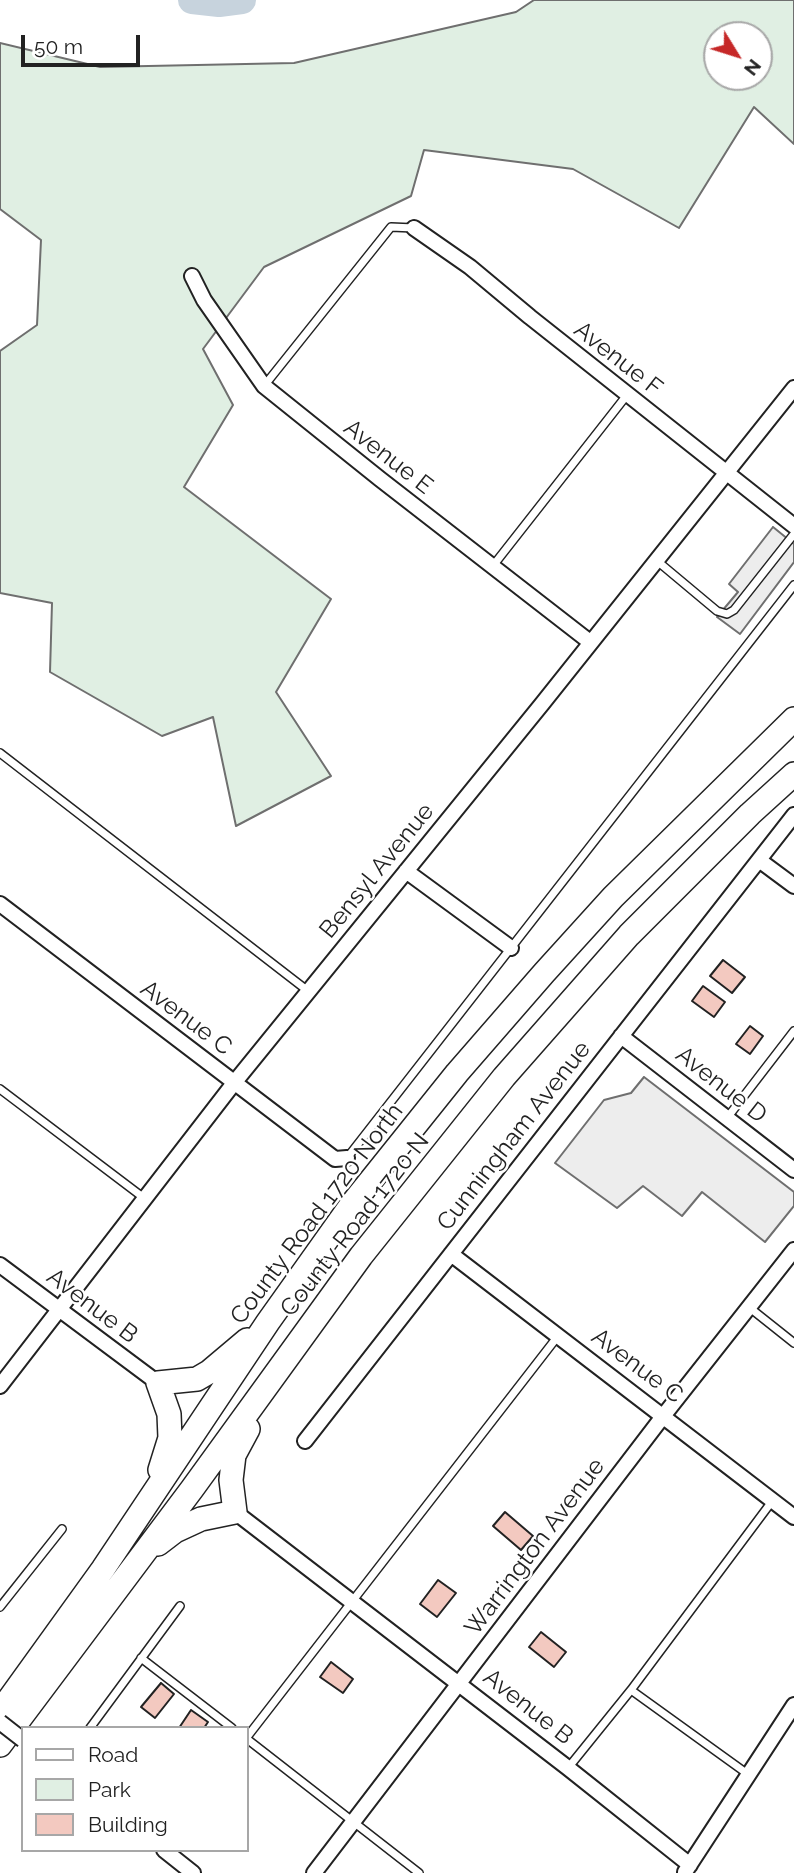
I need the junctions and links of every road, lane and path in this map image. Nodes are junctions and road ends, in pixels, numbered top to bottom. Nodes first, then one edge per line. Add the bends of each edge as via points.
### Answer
1 (414, 228) joint
2 (192, 276) dead end
3 (264, 386) junction
4 (794, 388) edge
5 (627, 395) junction
6 (725, 472) junction
7 (794, 526) edge
8 (794, 534) edge
9 (655, 560) junction
10 (492, 567) junction
11 (794, 585) edge
12 (590, 642) junction
13 (794, 719) edge
14 (0, 753) edge
15 (794, 774) edge
16 (794, 815) edge
17 (759, 860) junction
18 (406, 871) junction
19 (794, 886) edge
20 (0, 904) edge
21 (511, 947) junction
22 (309, 991) junction
23 (794, 1031) edge
24 (621, 1036) junction
25 (234, 1083) junction
26 (0, 1089) edge
27 (727, 1119) junction
28 (347, 1158) joint
29 (794, 1170) edge
30 (145, 1198) junction
31 (794, 1250) edge
32 (451, 1254) junction
33 (0, 1265) edge
34 (750, 1308) junction
35 (59, 1310) junction
36 (268, 1322) junction
37 (558, 1336) junction
38 (794, 1343) edge
39 (278, 1370) junction
40 (158, 1383) junction
41 (0, 1386) edge
42 (664, 1415) junction
43 (305, 1441) dead end
44 (150, 1499) junction
45 (773, 1500) junction
46 (236, 1512) junction
47 (794, 1517) edge
48 (62, 1529) dead end
49 (139, 1557) junction
50 (352, 1602) junction
51 (180, 1606) dead end
52 (0, 1607) edge
53 (141, 1658) junction
54 (460, 1683) junction
55 (631, 1690) junction
56 (794, 1705) edge
57 (0, 1712) edge
58 (0, 1722) edge
59 (91, 1726) edge
60 (229, 1726) edge
61 (248, 1737) edge
62 (21, 1738) edge
63 (248, 1739) edge
64 (0, 1745) edge
65 (568, 1768) junction
66 (749, 1775) junction
67 (353, 1824) junction
68 (167, 1852) edge
69 (687, 1869) edge
70 (193, 1873) edge
71 (314, 1873) edge
72 (419, 1873) edge

1 - 3 lane via 391,227
1 - 5 street, Avenue F via 470,267
2 - 3 street, Avenue E
3 - 10 street, Avenue E
4 - 6 street, Bensyl Avenue
5 - 6 street, Avenue F
5 - 10 lane
6 - 7 street, Avenue F
6 - 9 street, Bensyl Avenue
8 - 9 lane via 727,614 717,611
9 - 12 street, Bensyl Avenue
10 - 12 street, Avenue E
11 - 21 lane
12 - 18 street, Bensyl Avenue
13 - 36 main road, County Road 1720 North via 613,897 544,973 352,1204
14 - 22 lane
15 - 39 main road, County Road 1720 N via 629,935 504,1077 361,1256
16 - 17 street
17 - 19 street
17 - 24 street, Cunningham Avenue
18 - 21 street
18 - 22 street, Bensyl Avenue
20 - 25 street, Avenue C
21 - 28 lane
22 - 25 street, Bensyl Avenue
23 - 27 lane
24 - 27 street, Avenue D
24 - 32 street, Cunningham Avenue
25 - 28 street, Avenue C via 335,1159
25 - 30 street, Bensyl Avenue
26 - 30 lane
27 - 29 street, Avenue D
30 - 35 street, Bensyl Avenue
31 - 34 street, Warrington Avenue
32 - 37 street, Avenue C
32 - 43 street, Cunningham Avenue
33 - 35 street, Avenue B
34 - 38 lane
34 - 42 street, Warrington Avenue
35 - 40 street, Avenue B
35 - 41 street, Bensyl Avenue
36 - 40 main road via 197,1379
36 - 44 main road, County Road 1720 North
37 - 42 street, Avenue C
37 - 50 lane
39 - 46 main road via 234,1455 231,1480
39 - 49 main road, County Road 1720 N
40 - 44 main road via 169,1415 170,1438
42 - 45 street, Avenue C
42 - 54 street, Warrington Avenue
44 - 57 main road
45 - 47 street, Avenue C
45 - 55 lane
46 - 49 main road via 175,1531
46 - 50 street, Avenue B
48 - 52 lane
49 - 64 main road, County Road 1720 N
50 - 54 street, Avenue B
50 - 61 lane
51 - 53 lane
53 - 59 lane
53 - 60 lane
54 - 65 street, Avenue B
54 - 67 street, Warrington Avenue
55 - 65 lane
55 - 66 lane
56 - 66 street
58 - 62 street, bridge
63 - 67 lane
65 - 69 street, Avenue B
66 - 69 street
67 - 71 street, Warrington Avenue
67 - 72 lane
68 - 70 street

